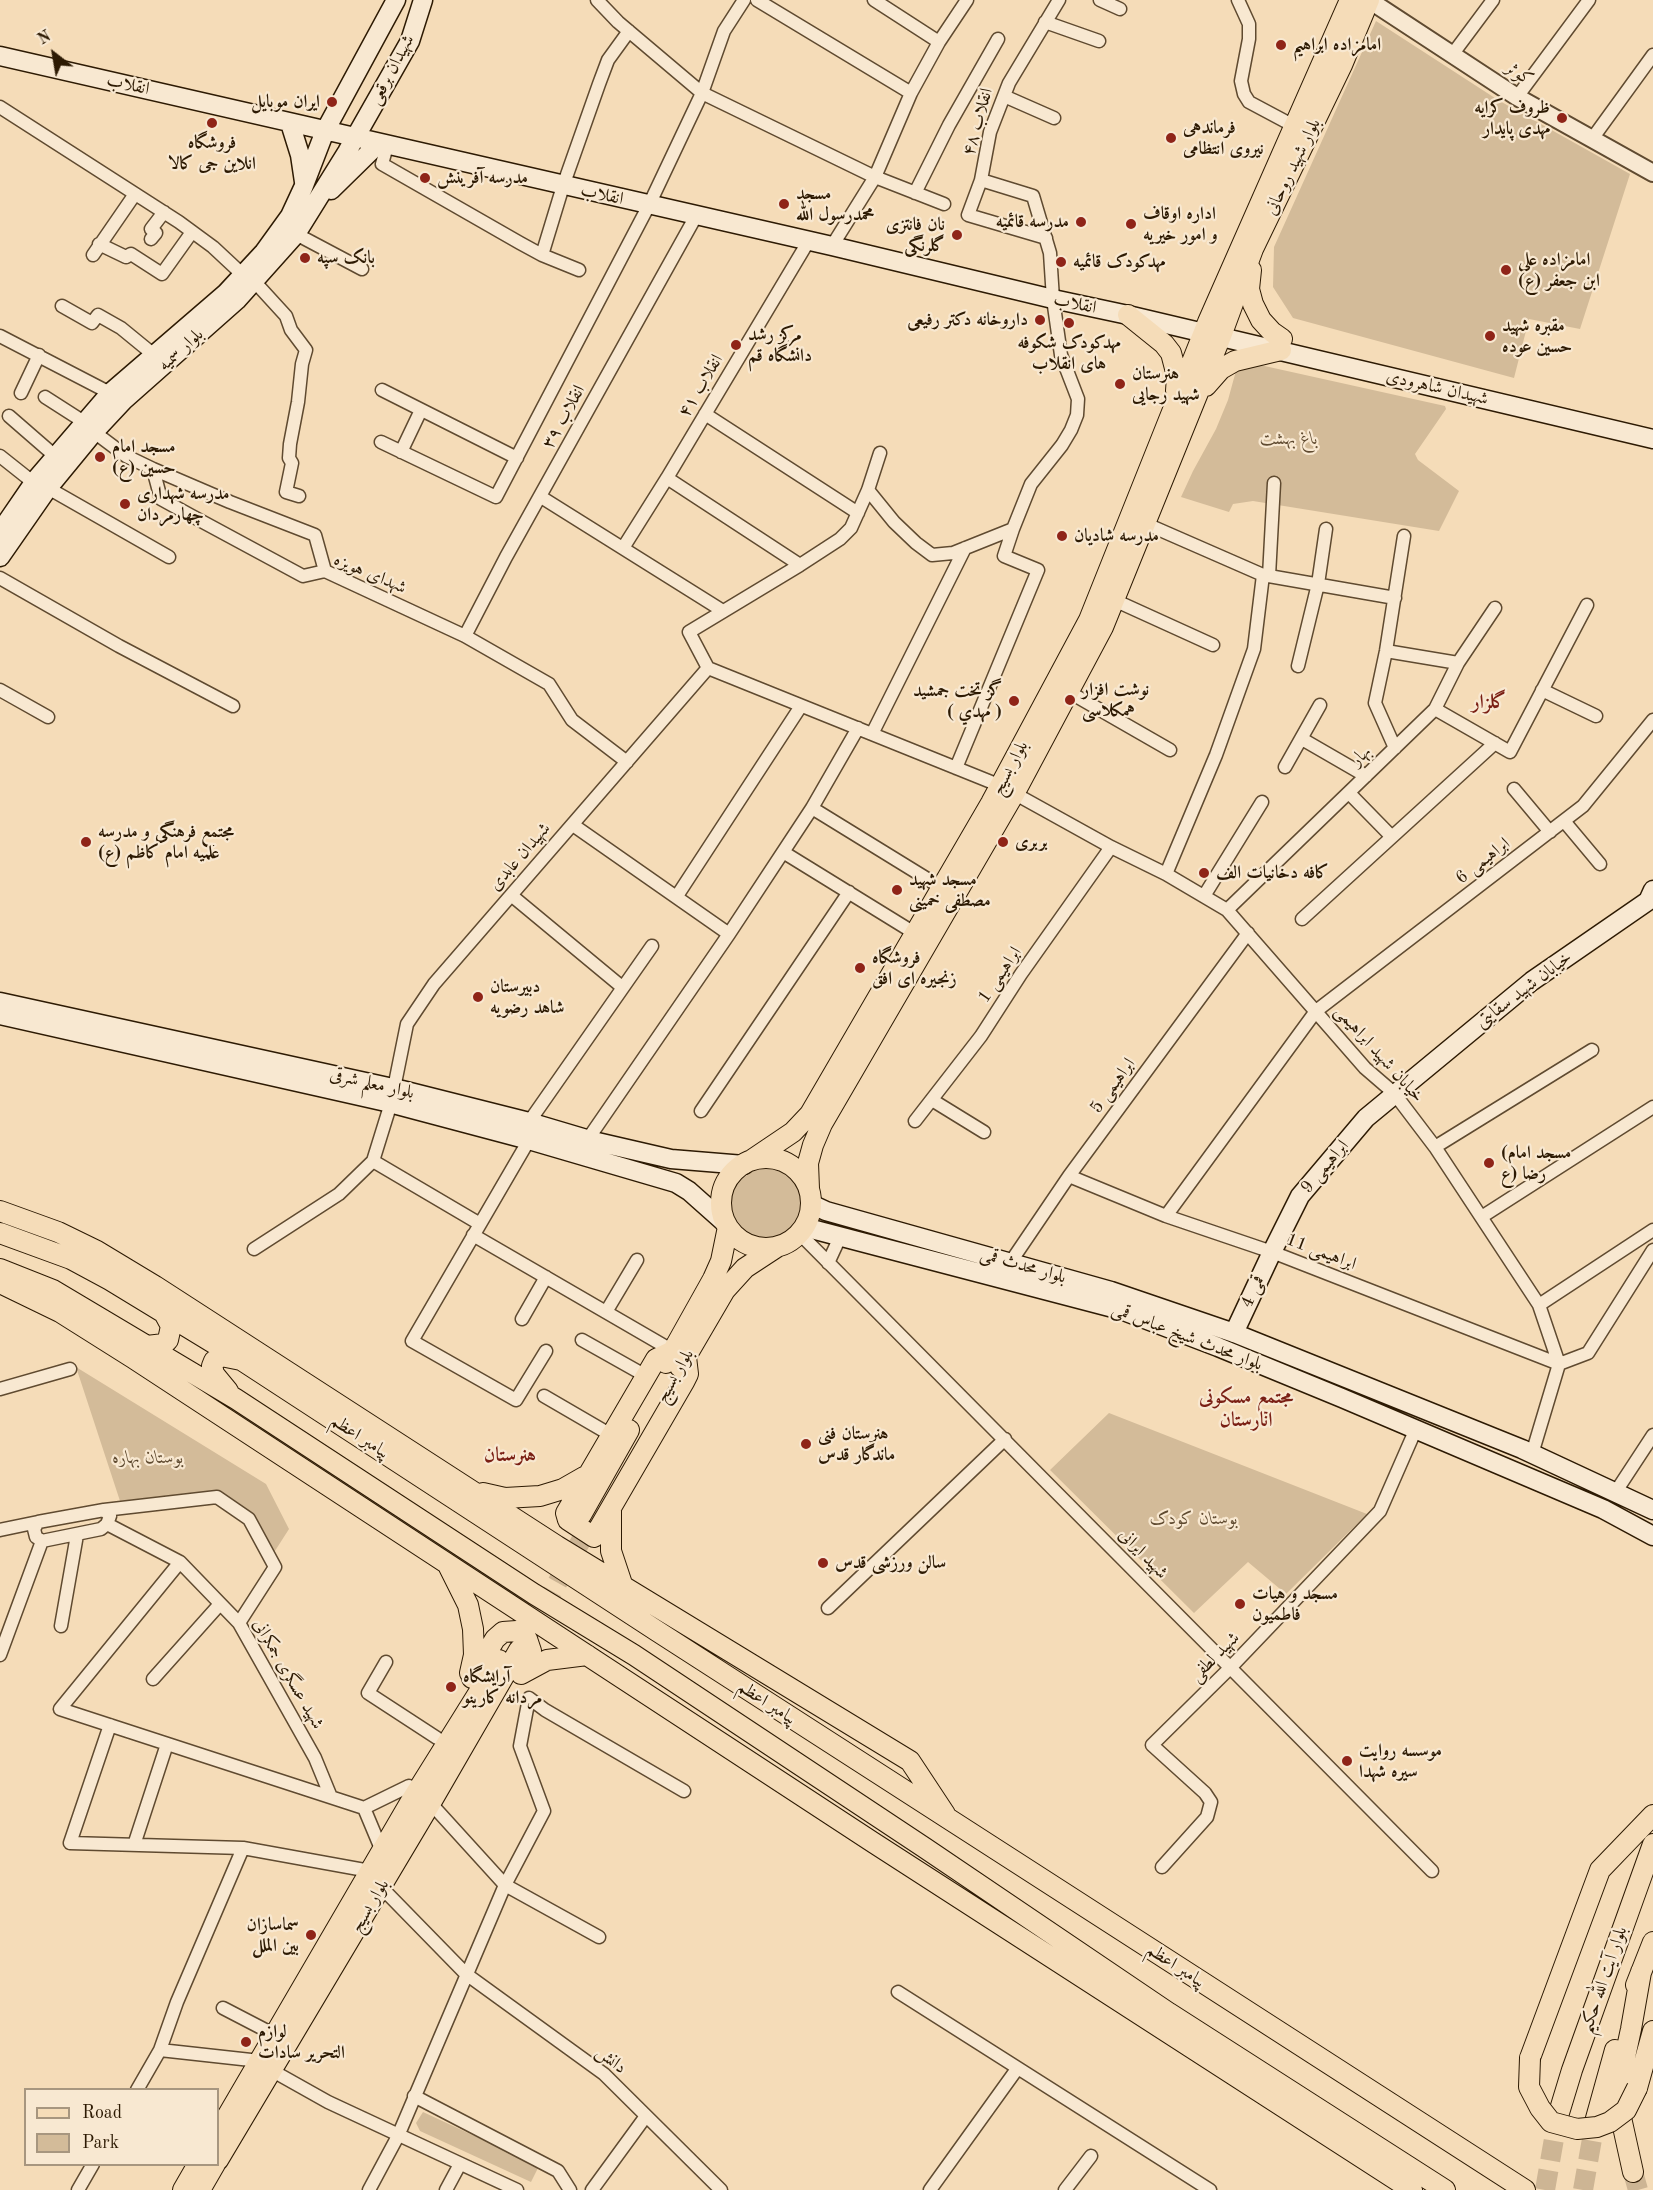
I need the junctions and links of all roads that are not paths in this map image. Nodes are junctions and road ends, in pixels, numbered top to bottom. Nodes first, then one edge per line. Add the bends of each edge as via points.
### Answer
1 (396, 0) edge
2 (423, 0) edge
3 (597, 0) edge
4 (744, 0) edge
5 (756, 0) edge
6 (874, 0) edge
7 (1059, 0) edge
8 (1100, 0) edge
9 (1238, 0) edge
10 (1350, 0) edge
11 (1369, 0) edge
12 (1493, 0) edge
13 (1589, 0) edge
14 (960, 3) edge
15 (1120, 9) dead end
16 (1045, 22) junction
17 (629, 31) junction
18 (998, 39) dead end
19 (1099, 41) dead end
20 (939, 42) junction
21 (1452, 55) junction
22 (1653, 55) edge
23 (0, 56) edge
24 (702, 93) junction
25 (911, 93) junction
26 (1004, 96) junction
27 (1517, 97) junction
28 (0, 107) edge
29 (1054, 118) dead end
30 (290, 123) junction
31 (1294, 126) junction
32 (325, 131) junction
33 (355, 138) junction
34 (1592, 139) junction
35 (382, 145) junction
36 (314, 162) junction
37 (334, 171) junction
38 (1653, 173) edge
39 (875, 177) junction
40 (981, 180) junction
41 (563, 186) junction
42 (303, 188) junction
43 (915, 193) junction
44 (135, 194) junction
45 (944, 204) dead end
46 (649, 205) junction
47 (311, 210) junction
48 (164, 212) junction
49 (696, 216) junction
50 (192, 232) junction
51 (296, 234) junction
52 (1046, 238) junction
53 (152, 239) dead end
54 (808, 242) junction
55 (832, 246) junction
56 (1253, 249) junction
57 (542, 255) junction
58 (362, 269) dead end
59 (579, 270) dead end
60 (248, 278) junction
61 (1053, 299) junction
62 (62, 306) dead end
63 (1128, 315) junction
64 (1216, 332) junction
65 (0, 336) edge
66 (1282, 345) junction
67 (154, 355) junction
68 (39, 356) junction
69 (382, 390) dead end
70 (21, 393) dead end
71 (110, 393) junction
72 (45, 398) dead end
73 (1185, 400) junction
74 (421, 410) junction
75 (705, 414) junction
76 (9, 417) dead end
77 (89, 427) junction
78 (1653, 428) edge
79 (1653, 439) edge
80 (381, 442) dead end
81 (401, 452) junction
82 (880, 453) dead end
83 (0, 456) edge
84 (55, 456) junction
85 (517, 459) junction
86 (153, 469) junction
87 (667, 478) junction
88 (1274, 483) dead end
89 (41, 485) junction
90 (868, 490) junction
91 (299, 496) dead end
92 (540, 497) junction
93 (858, 513) junction
94 (3, 522) edge
95 (1144, 523) junction
96 (1326, 529) dead end
97 (1013, 530) junction
98 (1404, 536) dead end
99 (623, 548) junction
100 (965, 548) junction
101 (0, 557) edge
102 (169, 557) dead end
103 (800, 566) junction
104 (325, 571) junction
105 (1266, 575) junction
106 (0, 578) edge
107 (1318, 584) junction
108 (1395, 598) junction
109 (1114, 600) junction
110 (1587, 605) dead end
111 (1495, 608) dead end
112 (723, 611) junction
113 (465, 636) junction
114 (1213, 645) dead end
115 (1386, 651) junction
116 (1458, 663) junction
117 (1298, 666) dead end
118 (708, 668) junction
119 (0, 690) edge
120 (1542, 690) junction
121 (1070, 692) junction
122 (801, 705) junction
123 (1320, 705) dead end
124 (233, 706) dead end
125 (1435, 710) junction
126 (1596, 716) dead end
127 (48, 717) dead end
128 (1653, 720) edge
129 (858, 728) junction
130 (872, 734) junction
131 (1302, 739) junction
132 (1495, 744) junction
133 (1395, 748) junction
134 (1170, 750) dead end
135 (627, 762) junction
136 (1285, 767) dead end
137 (957, 768) junction
138 (1366, 776) junction
139 (1007, 789) junction
140 (1514, 789) dead end
141 (1349, 793) junction
142 (1262, 802) dead end
143 (812, 808) junction
144 (1564, 821) junction
145 (573, 825) junction
146 (1550, 832) junction
147 (1392, 837) junction
148 (1111, 847) junction
149 (783, 852) junction
150 (1600, 864) dead end
151 (1166, 874) junction
152 (942, 888) junction
153 (1653, 890) edge
154 (849, 892) junction
155 (511, 896) junction
156 (677, 896) junction
157 (1204, 896) junction
158 (1227, 910) junction
159 (1302, 919) dead end
160 (916, 933) junction
161 (1248, 933) junction
162 (729, 934) junction
163 (652, 946) dead end
164 (622, 987) junction
165 (0, 1002) edge
166 (1316, 1011) junction
167 (0, 1015) edge
168 (1592, 1050) dead end
169 (1394, 1093) junction
170 (392, 1096) junction
171 (932, 1100) junction
172 (1653, 1107) edge
173 (701, 1111) dead end
174 (915, 1121) dead end
175 (529, 1122) junction
176 (984, 1132) dead end
177 (588, 1139) junction
178 (529, 1140) junction
179 (1436, 1147) junction
180 (373, 1161) junction
181 (747, 1163) junction
182 (1069, 1176) junction
183 (810, 1196) junction
184 (0, 1211) edge
185 (1166, 1216) junction
186 (1483, 1216) junction
187 (480, 1224) junction
188 (727, 1225) junction
189 (802, 1230) junction
190 (1653, 1230) edge
191 (0, 1233) edge
192 (474, 1235) junction
193 (840, 1237) junction
194 (777, 1247) junction
195 (254, 1249) dead end
196 (1653, 1250) edge
197 (1272, 1252) junction
198 (637, 1260) dead end
199 (828, 1263) junction
200 (1010, 1263) junction
201 (0, 1269) edge
202 (546, 1277) junction
203 (0, 1283) edge
204 (1539, 1305) junction
205 (606, 1312) junction
206 (164, 1313) junction
207 (522, 1319) dead end
208 (1234, 1333) junction
209 (582, 1340) dead end
210 (147, 1346) junction
211 (546, 1351) dead end
212 (679, 1354) junction
213 (243, 1361) junction
214 (1559, 1364) junction
215 (70, 1369) dead end
216 (646, 1376) junction
217 (0, 1389) edge
218 (544, 1396) dead end
219 (236, 1399) junction
220 (1415, 1431) junction
221 (1653, 1435) edge
222 (611, 1436) junction
223 (1005, 1439) junction
224 (1532, 1454) junction
225 (587, 1475) junction
226 (471, 1491) junction
227 (1615, 1493) junction
228 (611, 1509) junction
229 (104, 1510) junction
230 (1653, 1510) edge
231 (587, 1518) tunnel mouth
232 (38, 1522) junction
233 (107, 1524) junction
234 (0, 1530) edge
235 (77, 1534) junction
236 (1653, 1536) edge
237 (42, 1541) junction
238 (180, 1563) junction
239 (446, 1563) junction
240 (577, 1568) junction
241 (623, 1587) junction
242 (220, 1604) junction
243 (828, 1608) dead end
244 (239, 1623) junction
245 (61, 1626) dead end
246 (514, 1646) tunnel mouth
247 (0, 1655) edge
248 (587, 1655) junction
249 (386, 1662) dead end
250 (1230, 1668) junction
251 (518, 1676) junction
252 (153, 1679) dead end
253 (467, 1687) junction
254 (110, 1725) junction
255 (437, 1738) junction
256 (167, 1744) junction
257 (684, 1791) dead end
258 (331, 1797) junction
259 (420, 1802) junction
260 (364, 1808) junction
261 (1653, 1815) edge
262 (950, 1821) junction
263 (874, 1843) junction
264 (1653, 1844) edge
265 (134, 1845) junction
266 (243, 1848) junction
267 (925, 1848) junction
268 (382, 1851) junction
269 (1162, 1867) dead end
270 (370, 1871) junction
271 (1432, 1871) dead end
272 (505, 1885) junction
273 (381, 1887) junction
274 (599, 1937) dead end
275 (1653, 1942) edge
276 (1641, 1972) junction
277 (466, 1974) junction
278 (898, 1992) dead end
279 (223, 2008) dead end
280 (1168, 2013) junction
281 (1149, 2020) junction
282 (1653, 2031) edge
283 (274, 2035) junction
284 (160, 2050) junction
285 (265, 2066) junction
286 (1017, 2069) junction
287 (138, 2088) edge
288 (414, 2096) junction
289 (646, 2116) junction
290 (1558, 2116) tunnel mouth
291 (1595, 2122) tunnel mouth
292 (219, 2131) edge
293 (398, 2136) junction
294 (1091, 2156) dead end
295 (219, 2158) edge
296 (460, 2164) junction
297 (92, 2166) edge
298 (197, 2166) edge
299 (214, 2166) edge
300 (1633, 2172) tunnel mouth
301 (78, 2190) edge
302 (183, 2190) edge
303 (200, 2190) edge
304 (369, 2190) edge
305 (446, 2190) edge
306 (517, 2190) edge
307 (570, 2190) edge
308 (592, 2190) edge
309 (721, 2190) edge
310 (930, 2190) edge
311 (1065, 2190) edge
312 (1210, 2190) edge
313 (1412, 2190) edge
314 (1445, 2190) edge
315 (1525, 2190) edge

1 - 32 main road, شهیدان برقعی
2 - 33 main road, شهیدان برقعی via 410,40
3 - 17 street
4 - 24 street via 724,31
5 - 25 street
6 - 20 street
7 - 16 street, انقلاب ۴۸
8 - 15 street
9 - 31 street via 1249,24 1241,81 1244,94 1249,102
10 - 31 main road, بلوار شهید روحانی
11 - 21 street, کوثر
11 - 56 main road, بلوار شهید روحانی
12 - 21 street
13 - 27 street
14 - 20 street
16 - 19 street
16 - 26 street, انقلاب ۴۸
17 - 24 street
17 - 41 street via 608,60
18 - 43 street
20 - 25 street
21 - 27 street, کوثر
22 - 34 street
23 - 30 main road, انقلاب
24 - 39 street
24 - 46 street
25 - 39 street
26 - 29 street
26 - 40 street, انقلاب ۴۸ via 990,132
27 - 34 street, کوثر
28 - 44 street
30 - 32 main road, انقلاب
30 - 42 main road via 304,173
31 - 64 main road, بلوار شهید روحانی
32 - 33 main road, انقلاب
32 - 36 main road, بلوار سمیه
33 - 35 main road, انقلاب
33 - 37 main road, بلوار سمیه
34 - 38 street, کوثر
35 - 41 main road, انقلاب
35 - 47 main road
35 - 57 street via 382,164
36 - 37 main road via 329,156
36 - 42 main road, بلوار سمیه
37 - 47 main road, بلوار سمیه
39 - 43 street
39 - 55 street
40 - 52 street, انقلاب ۴۸ via 1033,196
40 - 52 street via 968,215
41 - 46 main road, انقلاب
41 - 57 street
42 - 60 main road, بلوار سمیه
43 - 45 street
44 - 48 street
44 - 50 street via 96,249 126,258 131,254 162,274
46 - 49 main road, انقلاب
46 - 85 street
47 - 51 main road, بلوار سمیه
48 - 50 street
48 - 53 street via 152,229 156,233
49 - 54 main road, انقلاب
49 - 92 street, انقلاب ۳۹
50 - 60 street
51 - 58 street
51 - 60 main road, بلوار سمیه
52 - 61 street, انقلاب ۴۸
54 - 55 main road, انقلاب
54 - 75 street, انقلاب ۴۱
55 - 61 main road, انقلاب
56 - 64 main road, بلوار شهید روحانی
56 - 66 main road via 1249,289 1253,304
57 - 59 street
60 - 67 main road, بلوار سمیه
60 - 77 main road, بلوار سمیه via 237,300
60 - 91 street via 286,316 306,350 286,492
61 - 63 main road, انقلاب
61 - 97 street, انقلاب ۴۸ via 1061,355 1078,399 1077,414 1062,445 1031,484
62 - 67 street via 92,323 98,315
63 - 64 main road, انقلاب
63 - 73 main road via 1171,353
64 - 66 main road, شهیدان شاهرودی
64 - 73 main road, بلوار بسیج
65 - 68 street
66 - 73 main road via 1235,361
66 - 78 main road, شهیدان شاهرودی
66 - 79 main road, شهیدان شاهرودی
67 - 71 main road, بلوار سمیه
68 - 70 street
68 - 71 street
69 - 74 street
71 - 77 main road, بلوار سمیه
72 - 77 street
73 - 95 main road, بلوار بسیج
73 - 139 main road, بلوار بسیج via 1089,620
74 - 81 street
74 - 85 street
75 - 87 street, انقلاب ۴۱
75 - 93 street
76 - 84 street
77 - 84 main road, بلوار سمیه
77 - 86 street via 126,456
77 - 89 main road, بلوار سمیه
80 - 81 street
81 - 85 street via 496,497
82 - 90 street
83 - 89 street
84 - 89 main road, بلوار سمیه
86 - 104 street via 315,534
86 - 104 street, شهدای هویزه via 161,499 303,576
87 - 99 street, انقلاب ۴۱
87 - 103 street
88 - 105 street
89 - 94 main road, بلوار سمیه
89 - 101 main road, بلوار سمیه
89 - 102 street
90 - 93 street
90 - 100 street via 894,522 932,555
92 - 99 street
92 - 113 street, انقلاب ۳۹
93 - 103 street via 840,539
95 - 105 street
95 - 109 main road, بلوار بسیج
96 - 107 street
97 - 100 street
97 - 137 street, انقلاب ۴۸ via 1004,556 1038,570
98 - 108 street
99 - 112 street
100 - 130 street
103 - 112 street
104 - 113 street, شهدای هویزه
105 - 107 street
105 - 151 street via 1254,649 1216,755
106 - 124 street
107 - 108 street
107 - 117 street
108 - 115 street
109 - 114 street
109 - 121 main road, بلوار بسیج
110 - 120 street
111 - 116 street, بهار
112 - 118 street via 689,632
113 - 135 street, شهدای هویزه via 549,684 572,720
115 - 116 street
115 - 133 street via 1375,703
116 - 125 street, بهار
118 - 122 street, خیابان شهید ابراهیمی
118 - 135 street, شهیدان عابدی
119 - 127 street
120 - 126 street
120 - 132 street via 1510,752
121 - 134 street
121 - 139 main road, بلوار بسیج
122 - 129 street, خیابان شهید ابراهیمی
122 - 156 street
123 - 131 street
125 - 132 street
125 - 133 street, بهار
128 - 144 street, ابراهیمی 6 via 1583,806
129 - 130 street, خیابان شهید ابراهیمی
129 - 143 street
130 - 137 street, خیابان شهید ابراهیمی
131 - 136 street
131 - 138 street
132 - 147 street
133 - 138 street, بهار
135 - 145 street, شهیدان عابدی
137 - 139 street, خیابان شهید ابراهیمی
138 - 141 street, بهار
139 - 148 street, خیابان شهید ابراهیمی
139 - 152 main road, بلوار بسیج
139 - 183 main road, بلوار بسیج via 822,1124 808,1163
140 - 146 street
141 - 147 street
141 - 158 street, بهار
142 - 157 street
143 - 149 street
143 - 152 street
144 - 146 street, ابراهیمی 6
144 - 150 street
145 - 155 street, شهیدان عابدی
145 - 156 street
146 - 166 street, ابراهیمی 6
147 - 159 street
148 - 151 street, خیابان شهید ابراهیمی
148 - 171 street, ابراهیمی 1 via 981,1036
149 - 154 street
149 - 162 street
151 - 157 street, خیابان شهید ابراهیمی
152 - 160 main road, بلوار بسیج
153 - 169 main road, خیابان شهید سقایتی via 1648,901 1532,981
154 - 160 street
154 - 173 street
155 - 164 street
155 - 170 street, شهیدان عابدی via 434,984 407,1024
156 - 162 street
157 - 158 street, خیابان شهید ابراهیمی
158 - 161 street, خیابان شهید ابراهیمی
160 - 181 main road, بلوار بسیج via 810,1114 793,1132
161 - 166 street, خیابان شهید ابراهیمی
161 - 182 street, ابراهیمی 5
162 - 177 street
163 - 164 street
164 - 175 street
165 - 170 main road, بلوار معلم شرقی
166 - 169 street, خیابان شهید ابراهیمی via 1365,1068
166 - 185 street, ابراهیمی 6
167 - 170 main road, بلوار معلم شرقی
168 - 179 street
169 - 179 street, خیابان شهید ابراهیمی
169 - 197 main road, ابراهیمی 9 via 1366,1118 1300,1196
170 - 175 main road, بلوار معلم شرقی
170 - 178 main road, بلوار معلم شرقی
170 - 180 street, شهیدان عابدی
171 - 174 street, ابراهیمی 1
171 - 176 street
172 - 186 street
175 - 177 main road, بلوار معلم شرقی
177 - 181 main road, بلوار معلم شرقی via 671,1159
178 - 187 street
178 - 188 main road, بلوار معلم شرقی via 676,1183
179 - 186 street, خیابان شهید ابراهیمی
180 - 187 street
180 - 195 street via 339,1194
181 - 183 main road via 764,1158 785,1163 802,1176
181 - 188 main road via 728,1180 722,1194 721,1208
182 - 185 street, ابراهیمی 11
182 - 200 street, ابراهیمی 5
183 - 189 main road via 808,1218
183 - 200 main road, بلوار محدث قمی via 826,1211
184 - 226 main road via 97,1251
185 - 197 street, ابراهیمی 11
186 - 204 street, خیابان شهید ابراهیمی
187 - 192 street
188 - 194 main road via 747,1244
188 - 212 main road, بلوار بسیج via 721,1261
189 - 193 main road, بلوار محدث شیخ عباس قمی
189 - 194 main road
189 - 199 street, شهید ایرانی
190 - 204 street
191 - 206 main road, پیامبر اعظم via 71,1259
192 - 202 street
192 - 211 street via 412,1341 516,1400
193 - 199 street
193 - 220 main road, بلوار محدث شیخ عباس قمی via 1121,1310
194 - 212 main road, بلوار بسیج via 725,1290
196 - 214 street via 1588,1353
197 - 208 main road, قمی 4
197 - 214 street, ابراهیمی 11
198 - 205 street
199 - 223 street, شهید ایرانی
200 - 208 main road, بلوار محدث قمی via 1112,1291
201 - 210 main road, پیامبر اعظم via 53,1290
202 - 205 street
202 - 207 street
203 - 239 main road via 88,1329
204 - 214 street, خیابان شهید ابراهیمی
205 - 212 street
206 - 210 main road via 171,1326 168,1340
206 - 213 main road, پیامبر اعظم
208 - 224 main road, بلوار محدث شیخ عباس قمی
209 - 216 street
210 - 219 main road, پیامبر اعظم
212 - 216 main road via 657,1359
212 - 228 main road via 688,1374
212 - 231 main road, بلوار بسیج
213 - 219 main road via 221,1356 212,1366 218,1381
213 - 240 main road, پیامبر اعظم
214 - 224 street
215 - 217 street
216 - 222 main road
218 - 222 street
219 - 267 main road, پیامبر اعظم
220 - 236 main road, بلوار محدث شیخ عباس قمی via 1603,1509
220 - 250 street, شهید لطفی via 1380,1511
221 - 227 street
222 - 225 main road
223 - 243 street
223 - 250 street, شهید ایرانی
224 - 227 main road, بلوار محدث شیخ عباس قمی
225 - 226 main road via 540,1496 506,1498
225 - 228 main road via 566,1513 568,1520 594,1537
226 - 240 main road
227 - 230 main road, بلوار محدث شیخ عباس قمی
228 - 241 main road via 611,1551
229 - 232 street
229 - 233 street via 110,1516
229 - 244 street via 217,1497 249,1519 275,1567
232 - 234 street
232 - 237 street via 34,1529
233 - 235 street
233 - 238 street, شهید عسگری جمکرانی
235 - 237 street
235 - 245 street
237 - 247 street
238 - 242 street, شهید عسگری جمکرانی
238 - 254 street via 60,1709
239 - 248 main road
239 - 253 main road via 468,1605 473,1629 474,1655
240 - 241 main road
240 - 262 main road, پیامبر اعظم via 657,1631
241 - 262 main road via 910,1761
242 - 244 street, شهید عسگری جمکرانی
242 - 252 street
244 - 258 street, شهید عسگری جمکرانی via 315,1758
246 - 259 main road, بلوار بسیج
248 - 251 main road via 548,1660
248 - 263 main road
249 - 255 street via 368,1693
250 - 269 street, شهید لطفی via 1152,1745 1211,1802 1207,1817
250 - 271 street, شهید ایرانی
251 - 253 main road via 529,1657 530,1645 523,1634 503,1632
251 - 259 main road via 467,1761
253 - 255 main road
254 - 256 street
254 - 265 street via 70,1842
255 - 259 main road
256 - 258 street
256 - 265 street
257 - 272 street via 529,1698 520,1746 544,1811
258 - 260 street
259 - 260 street
259 - 268 main road, بلوار بسیج
259 - 272 street
259 - 273 main road, بلوار بسیج
260 - 268 street
261 - 282 main road, bridge via 1600,1870 1530,2058 1529,2087 1540,2108 1551,2122 1577,2129 1610,2122 1626,2110 1637,2088
262 - 315 main road, پیامبر اعظم
263 - 267 main road
263 - 281 main road
264 - 290 main road, بلوار آیت الله حکیم
265 - 266 street
266 - 270 street
266 - 284 street
267 - 280 main road, پیامبر اعظم
268 - 270 main road, بلوار بسیج
270 - 283 main road, بلوار بسیج
272 - 274 street
272 - 277 street
273 - 277 street, دانش
273 - 285 main road, بلوار بسیج
275 - 276 main road, بلوار آیت الله حکیم
276 - 291 main road, بلوار آیت الله حکیم via 1605,2079
276 - 300 main road via 1618,2104
277 - 288 street
277 - 289 street, دانش via 604,2074
278 - 286 street
279 - 283 street
280 - 281 main road
280 - 314 main road, پیامبر اعظم
281 - 313 main road
283 - 285 main road, بلوار بسیج
284 - 285 street
284 - 287 street
285 - 292 main road, بلوار بسیج
285 - 293 street
285 - 295 main road, بلوار بسیج
286 - 310 street
286 - 312 street
288 - 293 street
288 - 307 street via 558,2171
289 - 308 street
289 - 309 street, دانش
293 - 296 street
293 - 304 street
294 - 311 street
296 - 305 street
296 - 306 street
297 - 301 street
298 - 302 main road
299 - 303 main road

